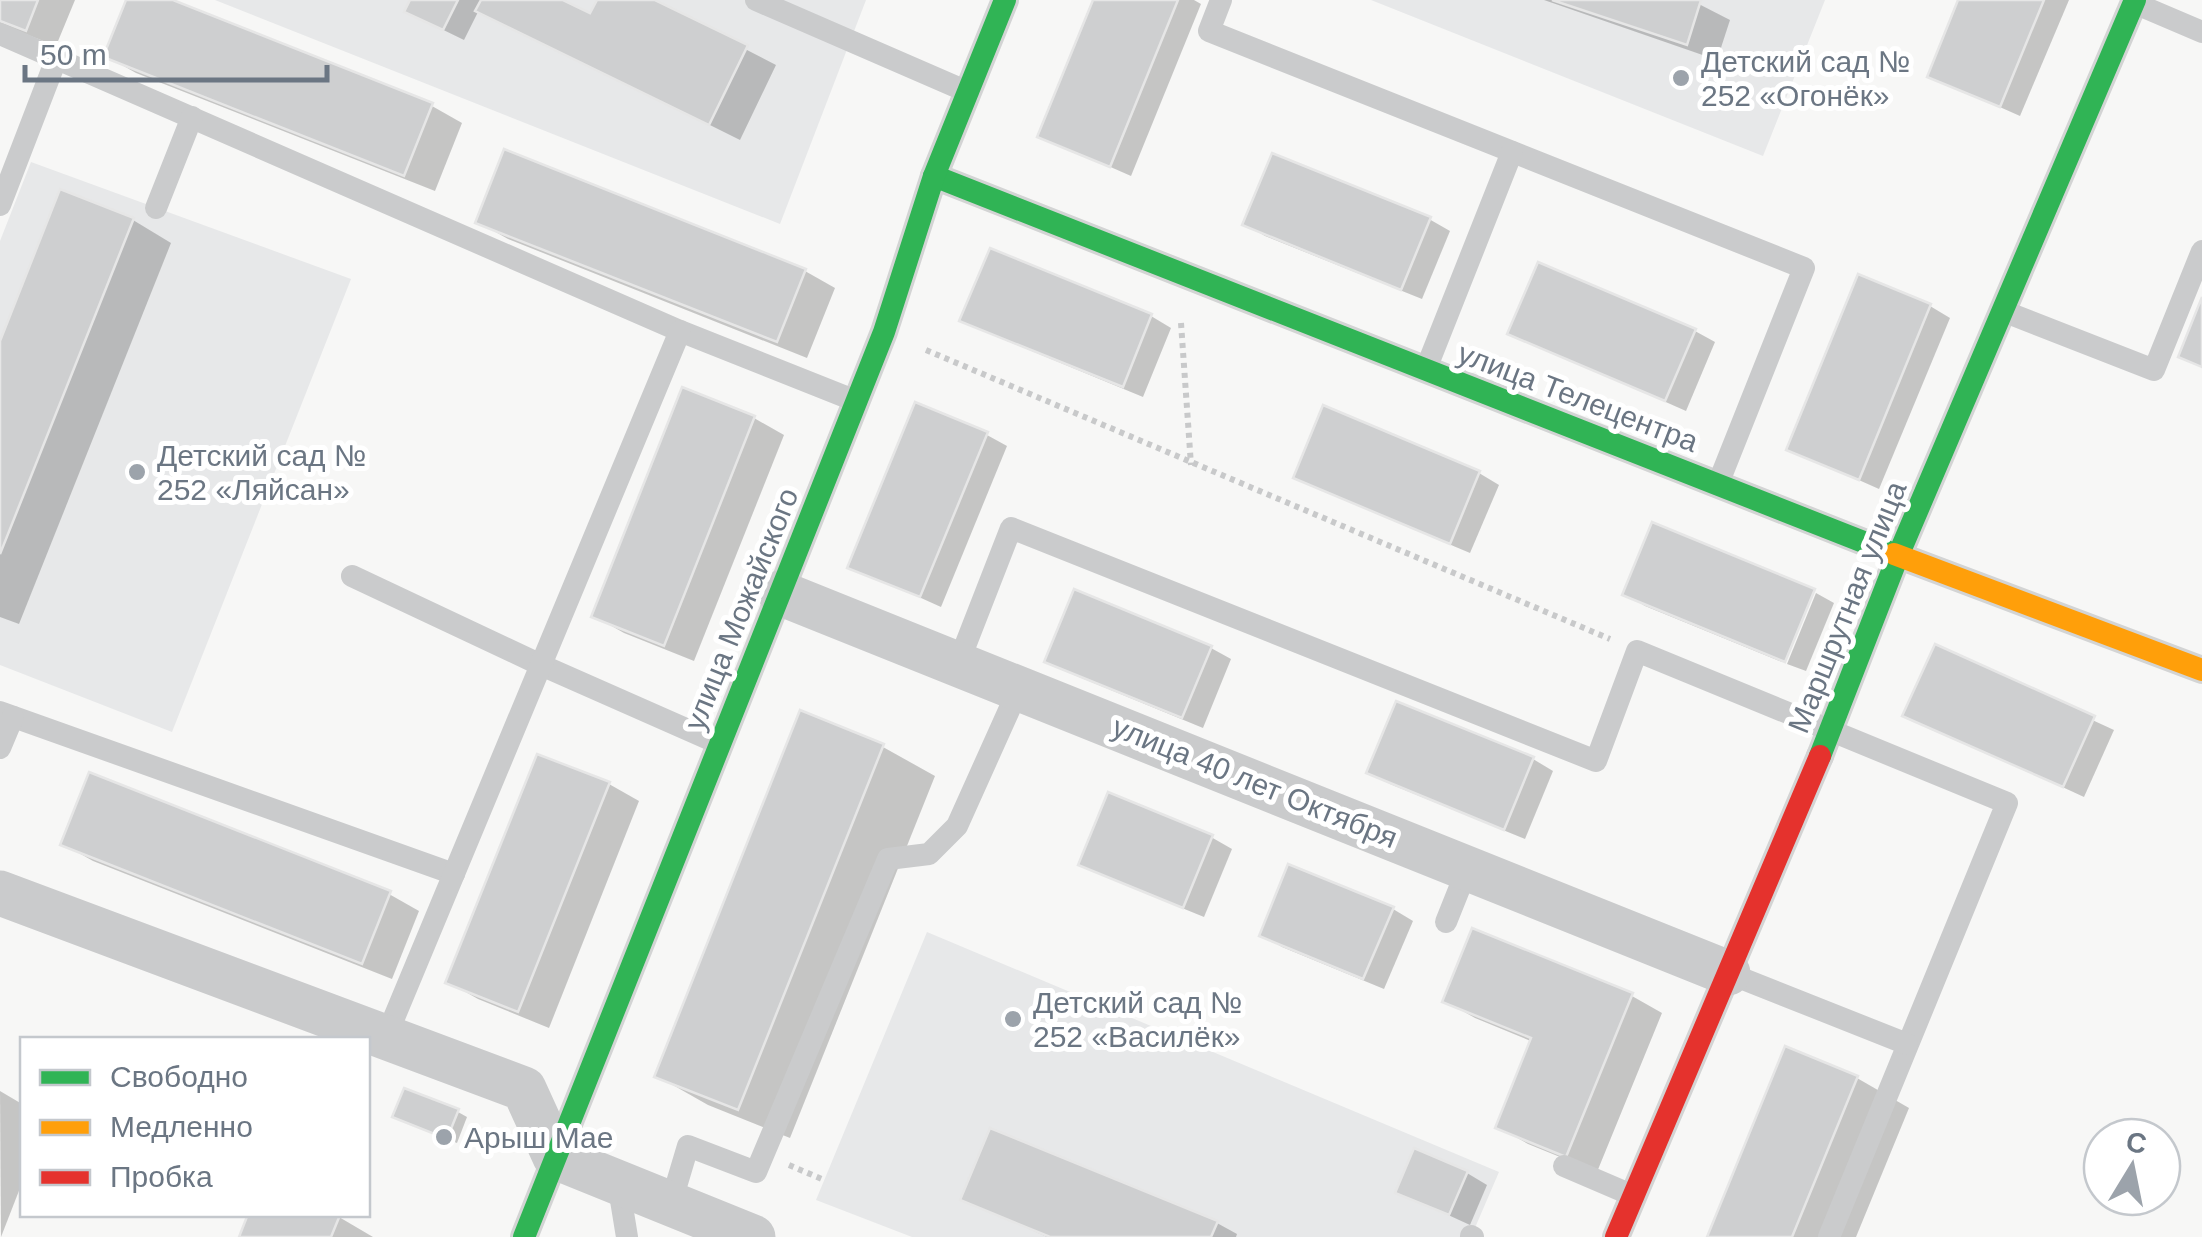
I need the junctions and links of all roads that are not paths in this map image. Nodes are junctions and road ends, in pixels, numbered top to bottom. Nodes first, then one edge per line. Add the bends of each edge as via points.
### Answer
1 (756, 0) edge
2 (1005, 0) edge
3 (1221, 0) edge
4 (2134, 2) edge
5 (2202, 32) edge
6 (0, 34) edge
7 (58, 57) junction
8 (968, 92) junction
9 (192, 117) junction
10 (1512, 152) junction
11 (934, 176) junction
12 (0, 205) edge
13 (156, 208) dead end
14 (2202, 251) edge
15 (2003, 311) junction
16 (680, 331) junction
17 (1426, 369) junction
18 (856, 402) junction
19 (1718, 484) junction
20 (1898, 556) junction
21 (352, 576) dead end
22 (780, 593) junction
23 (958, 664) junction
24 (541, 666) junction
25 (2202, 670) edge
26 (1019, 688) junction
27 (6, 714) edge
28 (1831, 730) junction
29 (720, 744) junction
30 (0, 748) edge
31 (1468, 867) junction
32 (454, 874) junction
33 (0, 892) edge
34 (1446, 922) dead end
35 (1728, 973) junction
36 (386, 1037) junction
37 (1907, 1044) junction
38 (556, 1157) junction
39 (1564, 1166) dead end
40 (618, 1182) junction
41 (1634, 1196) junction
42 (672, 1203) junction
43 (524, 1237) edge
44 (627, 1237) edge
45 (753, 1237) edge
46 (1616, 1237) edge
47 (1829, 1237) edge

1 - 8 lane
2 - 8 street, улица Можайского
3 - 10 lane via 1209,31
4 - 5 lane
4 - 15 street, Маршрутная улица
6 - 7 lane
7 - 9 lane
7 - 12 lane
8 - 11 street, улица Можайского
9 - 13 lane
9 - 16 lane
10 - 17 lane
10 - 19 lane via 1804,268
11 - 17 street, улица Телецентра
11 - 18 street, улица Можайского
14 - 15 lane via 2154,370
15 - 20 street, Маршрутная улица
16 - 18 lane
16 - 24 lane
17 - 19 street, улица Телецентра
18 - 22 street, улица Можайского
19 - 20 street, улица Телецентра
20 - 25 street, улица Телецентра
20 - 28 street, Маршрутная улица
21 - 24 lane
22 - 23 street, улица 40 лет Октября
22 - 29 street, улица Можайского
23 - 26 street, улица 40 лет Октября
23 - 28 lane via 1011,528 1596,760 1638,651
24 - 29 lane
24 - 32 lane
26 - 31 street, улица 40 лет Октября
26 - 42 lane via 957,826 929,854 888,859 756,1172 688,1146
27 - 30 lane
27 - 32 lane
28 - 35 street, Маршрутная улица
28 - 37 lane via 2007,803
29 - 38 street, улица Можайского
31 - 34 lane
31 - 35 street, улица 40 лет Октября
32 - 36 lane
33 - 36 street
35 - 37 lane
35 - 41 street, Маршрутная улица
36 - 38 street via 524,1088
37 - 47 lane
38 - 40 street
38 - 43 street, улица Можайского
39 - 41 lane
40 - 42 street
40 - 44 lane
41 - 46 street, Маршрутная улица
42 - 45 street

